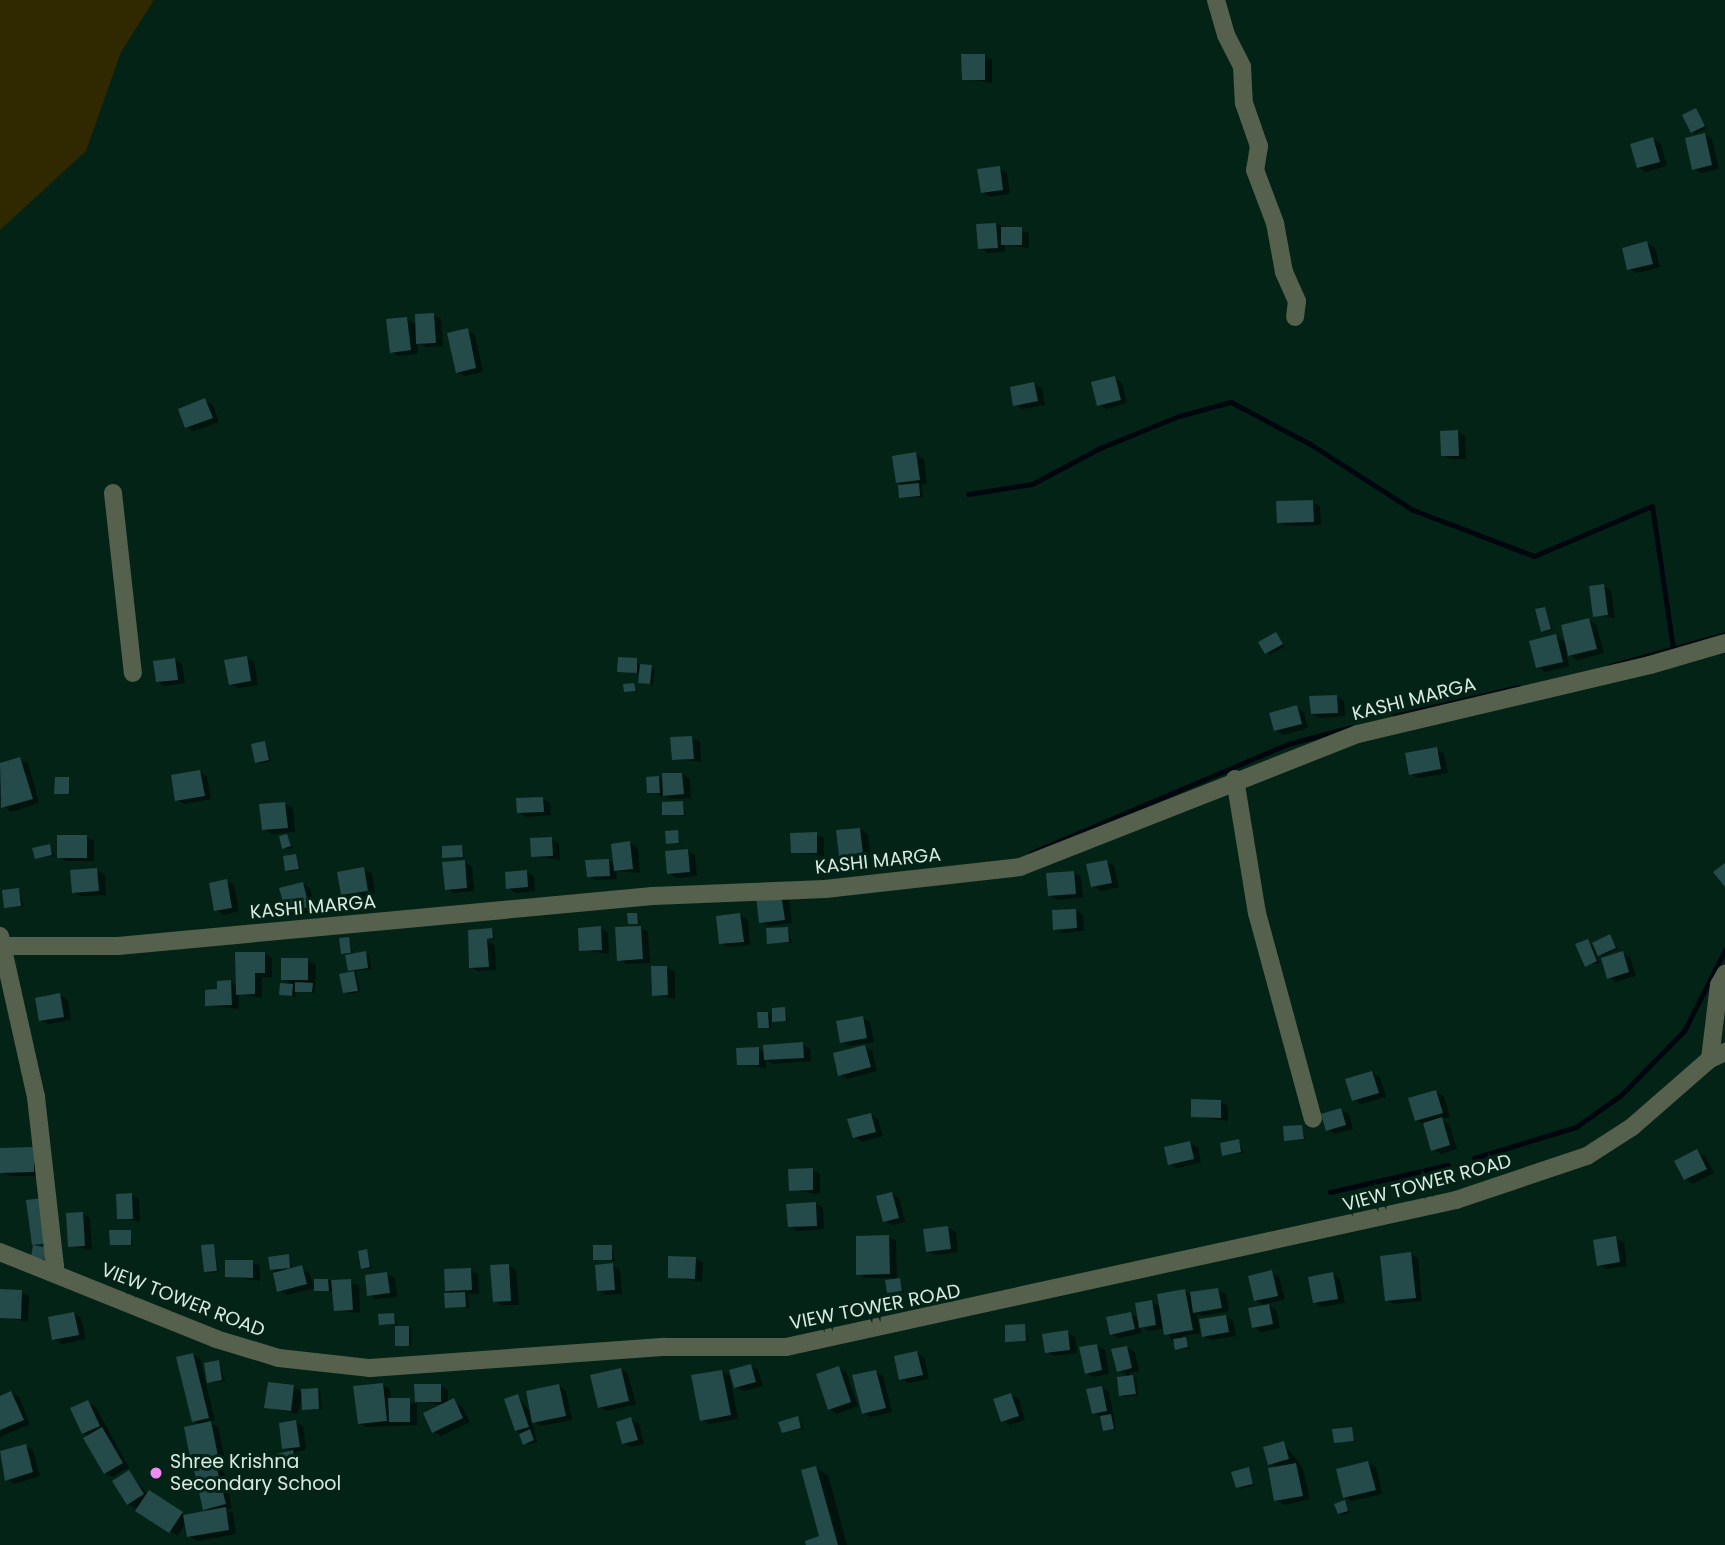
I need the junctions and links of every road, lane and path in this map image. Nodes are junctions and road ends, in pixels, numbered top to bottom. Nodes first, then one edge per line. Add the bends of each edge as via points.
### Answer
1 (1216, 0) edge
2 (1295, 317) dead end
3 (113, 493) dead end
4 (1725, 643) edge
5 (133, 673) dead end
6 (1235, 779) junction
7 (1, 942) edge
8 (1725, 974) edge
9 (1718, 1055) edge
10 (1313, 1119) dead end
11 (0, 1252) edge
12 (51, 1269) junction

1 - 2 street via 1242,67 1244,103 1259,146 1255,170 1275,223 1284,272 1297,301
3 - 5 street
4 - 6 street, KASHI MARGA via 1358,734
6 - 7 street, KASHI MARGA via 1020,867 825,888 640,897 118,946
6 - 10 street via 1257,913
7 - 12 street via 36,1097 55,1266
8 - 9 street via 1719,985
9 - 12 street, VIEW TOWER ROAD via 1658,1108 1587,1156 1456,1200 786,1347 665,1347 370,1368 279,1358 216,1339
11 - 12 street, VIEW TOWER ROAD

